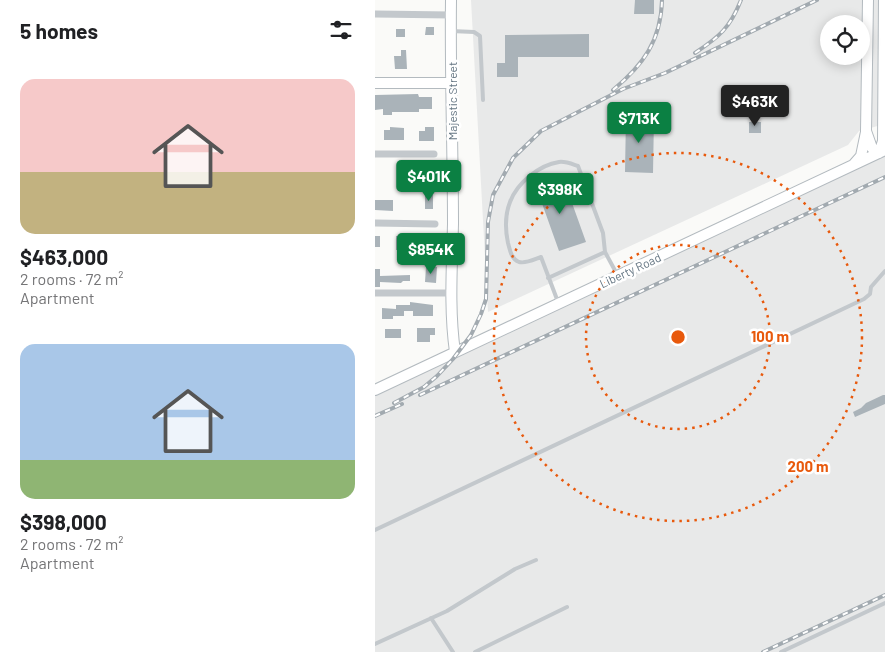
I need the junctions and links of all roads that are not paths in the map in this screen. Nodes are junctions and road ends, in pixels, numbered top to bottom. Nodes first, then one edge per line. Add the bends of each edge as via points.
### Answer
1 (451, 0) edge
2 (868, 0) edge
3 (884, 0) edge
4 (375, 14) edge
5 (451, 15) junction
6 (868, 15) edge
7 (451, 31) junction
8 (870, 56) edge
9 (883, 56) junction
10 (867, 65) edge
11 (375, 83) edge
12 (452, 83) junction
13 (483, 100) dead end
14 (884, 129) edge
15 (866, 131) junction
16 (882, 152) edge
17 (375, 154) edge
18 (434, 154) dead end
19 (853, 165) junction
20 (375, 223) edge
21 (435, 224) dead end
22 (605, 252) junction
23 (885, 272) edge
24 (618, 276) junction
25 (548, 278) junction
26 (451, 292) junction
27 (375, 293) edge
28 (559, 304) junction
29 (455, 352) junction
30 (375, 390) edge
31 (375, 530) edge
32 (537, 560) dead end
33 (885, 603) edge
34 (567, 608) dead end
35 (431, 618) junction
36 (375, 644) edge
37 (453, 652) edge
38 (475, 652) edge
39 (781, 652) edge

1 - 5 main road, Majestic Street
2 - 6 main road
3 - 9 main road
4 - 5 street
5 - 7 main road, Majestic Street
7 - 12 main road, Majestic Street
7 - 13 lane via 474,32 480,36
8 - 9 main road
9 - 14 main road
10 - 15 main road
11 - 12 main road
12 - 26 main road, Majestic Street
14 - 16 main road
15 - 16 main road via 872,148
15 - 19 main road via 861,156
16 - 19 main road, Liberty Road
17 - 18 street
19 - 24 main road, Liberty Road
20 - 21 street
22 - 24 lane
22 - 25 lane
22 - 25 lane via 603,233 578,166 559,162 541,169 528,177 514,194 507,214 506,231 513,258 525,262 541,257
23 - 31 lane via 864,299
24 - 28 main road, Liberty Road
25 - 28 lane
26 - 27 street
26 - 29 main road, Majestic Street
28 - 29 main road, Liberty Road
29 - 30 main road, Liberty Road
32 - 35 lane via 515,569
33 - 39 lane
34 - 38 lane
35 - 36 lane
35 - 37 lane

